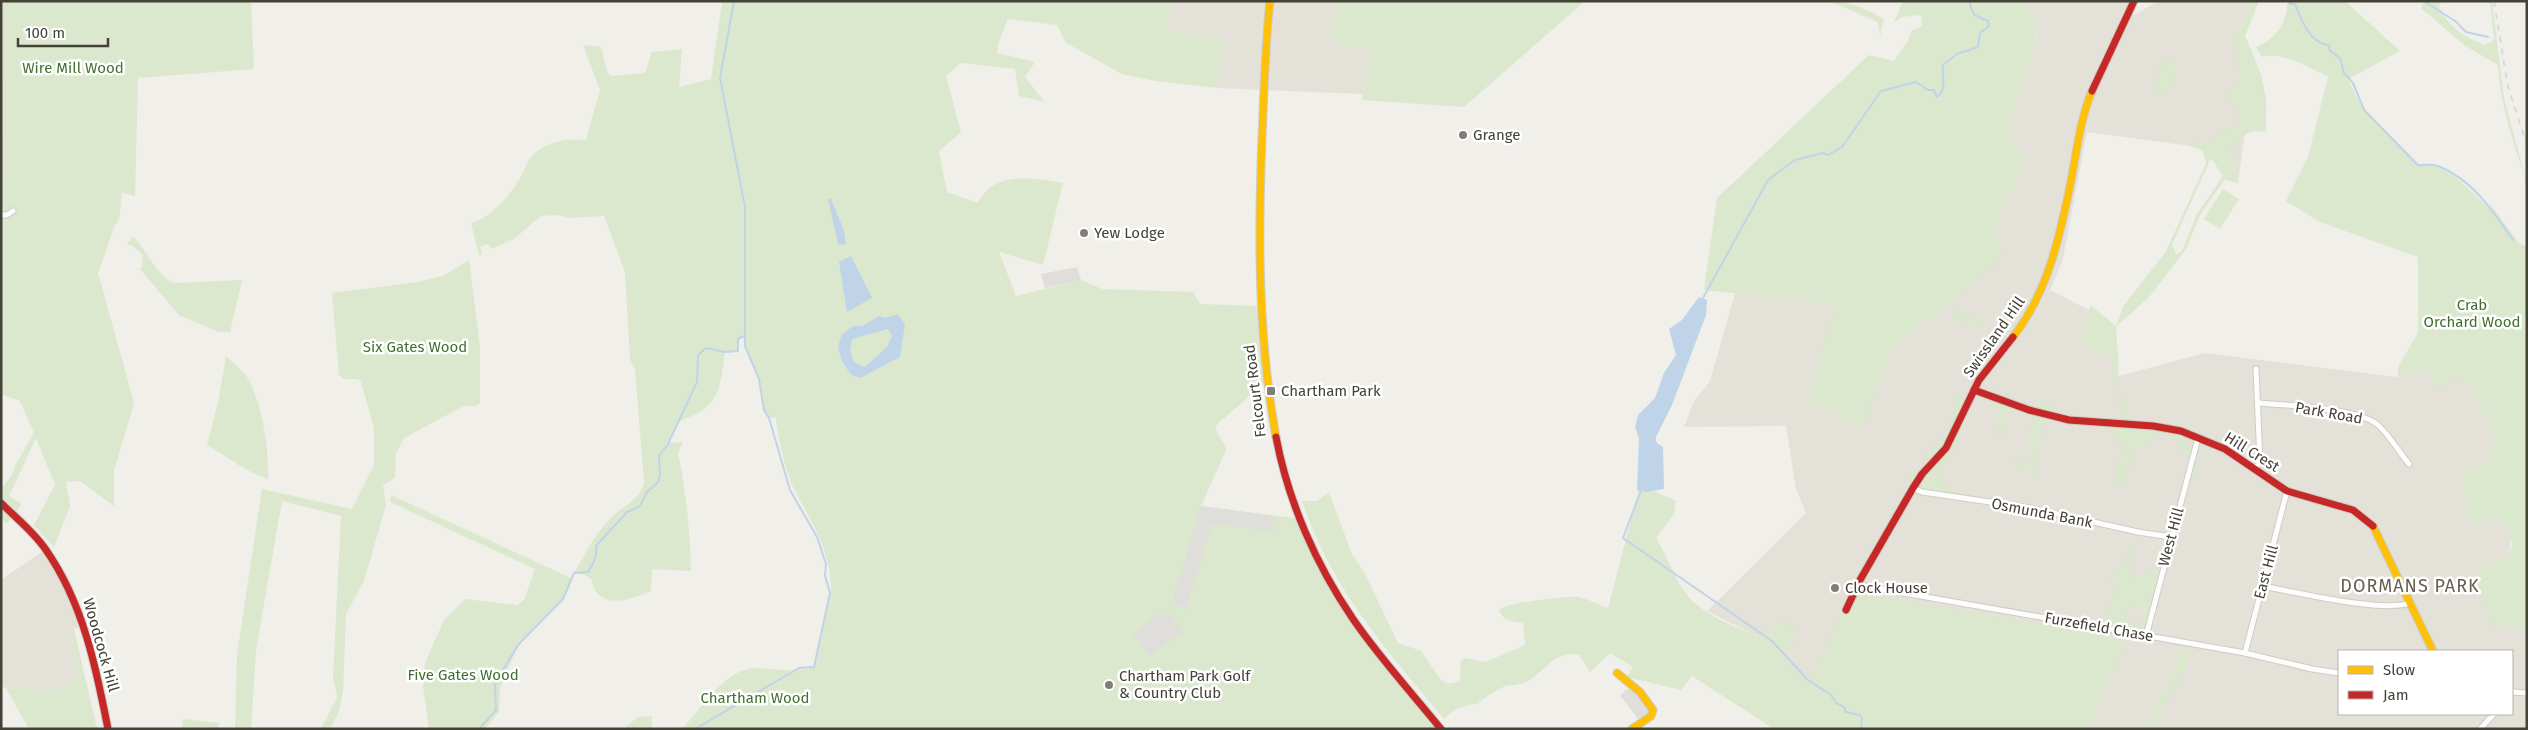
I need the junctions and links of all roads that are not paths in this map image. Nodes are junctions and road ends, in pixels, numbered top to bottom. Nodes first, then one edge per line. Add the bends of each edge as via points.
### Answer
1 (1270, 1) edge
2 (2134, 1) edge
3 (13, 211) dead end
4 (1, 215) edge
5 (2256, 369) dead end
6 (1974, 390) junction
7 (2258, 403) junction
8 (2198, 438) junction
9 (2409, 464) dead end
10 (2255, 468) junction
11 (1913, 488) junction
12 (2287, 491) junction
13 (1, 503) edge
14 (2171, 538) junction
15 (1858, 585) junction
16 (2262, 586) junction
17 (2410, 603) junction
18 (1846, 610) dead end
19 (2146, 636) junction
20 (2433, 650) edge
21 (2245, 653) junction
22 (2338, 672) edge
23 (1617, 673) dead end
24 (2513, 693) edge
25 (2527, 693) edge
26 (2493, 715) edge
27 (108, 729) edge
28 (1441, 729) edge
29 (1632, 729) edge
30 (2480, 729) edge

1 - 28 main road, Felcourt Road via 1259,256 1264,365 1276,445 1300,521 1329,582 1368,638
2 - 6 main road, Swissland Hill via 2083,113 2055,248 2038,298 2026,320
3 - 4 street
5 - 7 street
6 - 8 main road, Hill Crest via 2029,410 2069,420 2153,426
6 - 11 main road, Swissland Hill via 1946,448
7 - 9 street, Park Road via 2308,407 2368,419 2378,425
7 - 10 street via 2260,462
8 - 10 main road, Hill Crest via 2225,449
8 - 14 street, West Hill
10 - 12 main road, Hill Crest
11 - 14 street, Osmunda Bank via 2031,508
11 - 15 main road, Swissland Hill
12 - 16 street, East Hill
12 - 17 main road, Hill Crest via 2353,510 2370,522 2377,530
13 - 27 main road, Woodcock Hill via 46,549 74,598 101,690
14 - 19 street, West Hill
15 - 18 main road, Swissland Hill
15 - 19 street, Furzefield Chase
16 - 17 street via 2364,604 2402,606
16 - 21 street, East Hill
17 - 20 main road, Hill Crest
19 - 21 street, Furzefield Chase
21 - 22 street, Furzefield Chase
23 - 29 main road via 1640,692 1653,710 1651,716
24 - 25 street
26 - 30 street

